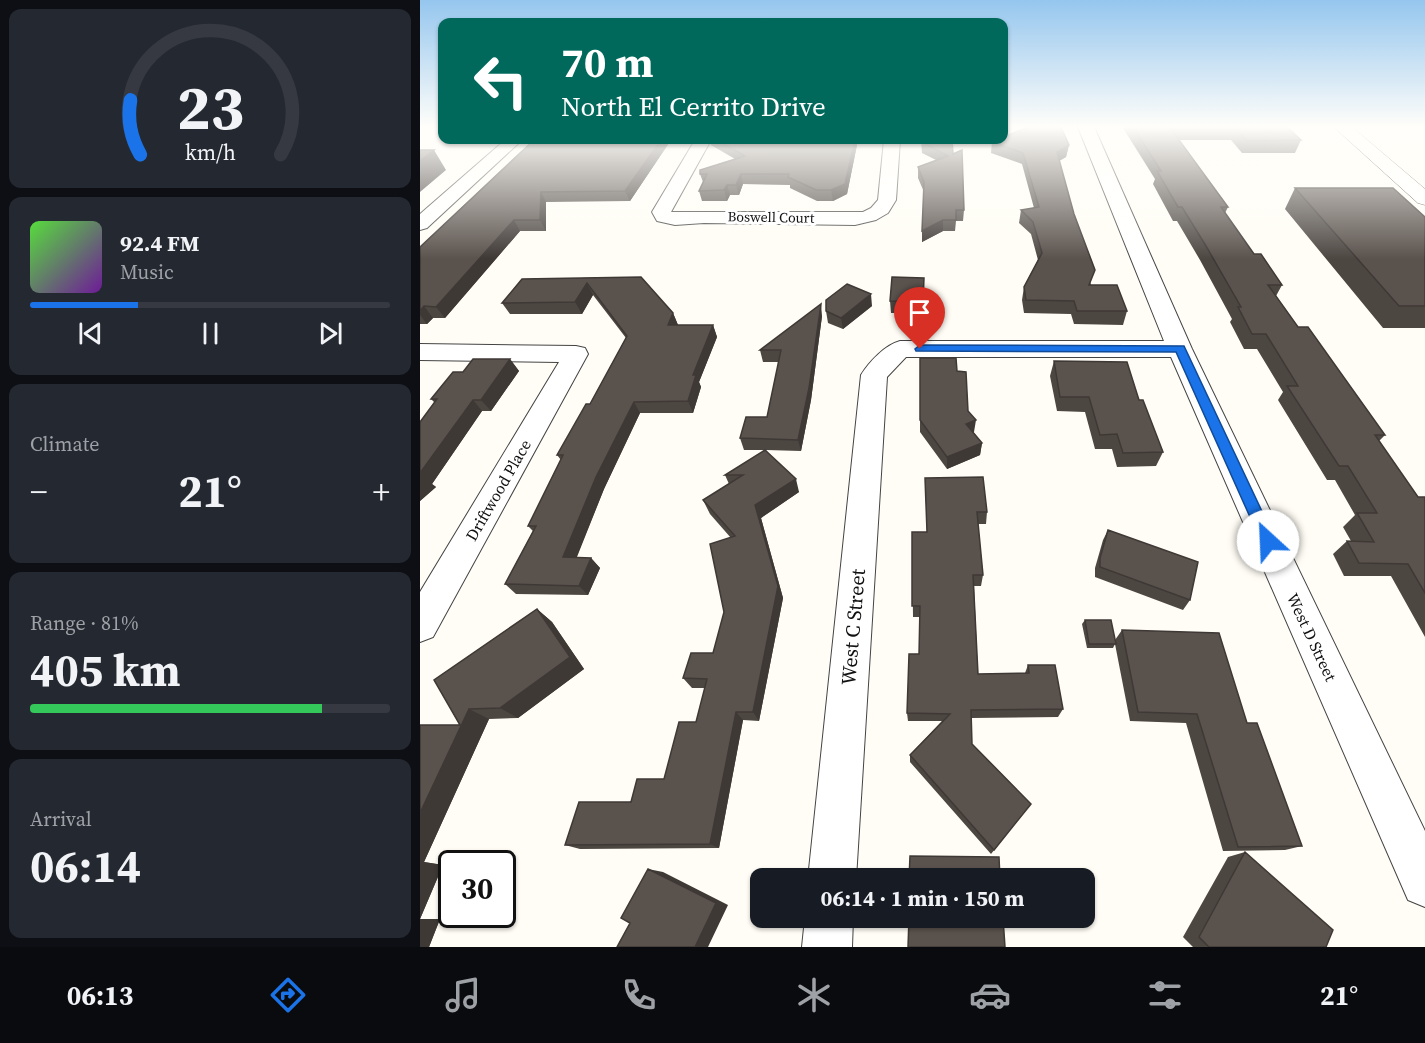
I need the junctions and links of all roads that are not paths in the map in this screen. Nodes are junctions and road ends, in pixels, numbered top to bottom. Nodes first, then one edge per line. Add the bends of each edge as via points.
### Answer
1 (479, 171) edge
2 (686, 171) edge
3 (889, 171) edge
4 (1105, 171) edge
5 (1393, 171) edge
6 (1425, 199) edge
7 (420, 224) edge
8 (1180, 349) junction
9 (420, 352) edge
10 (420, 625) edge
11 (833, 868) edge
12 (1425, 883) edge
13 (828, 928) edge
14 (827, 947) edge

1 - 7 street
2 - 3 street, Boswell Court via 664,206 664,217 855,219 877,214 884,208
4 - 8 street, West D Street
5 - 6 street
8 - 11 street, West C Street via 900,349 874,375
8 - 12 street, West D Street
9 - 10 street, Driftwood Place via 576,354
13 - 14 street

